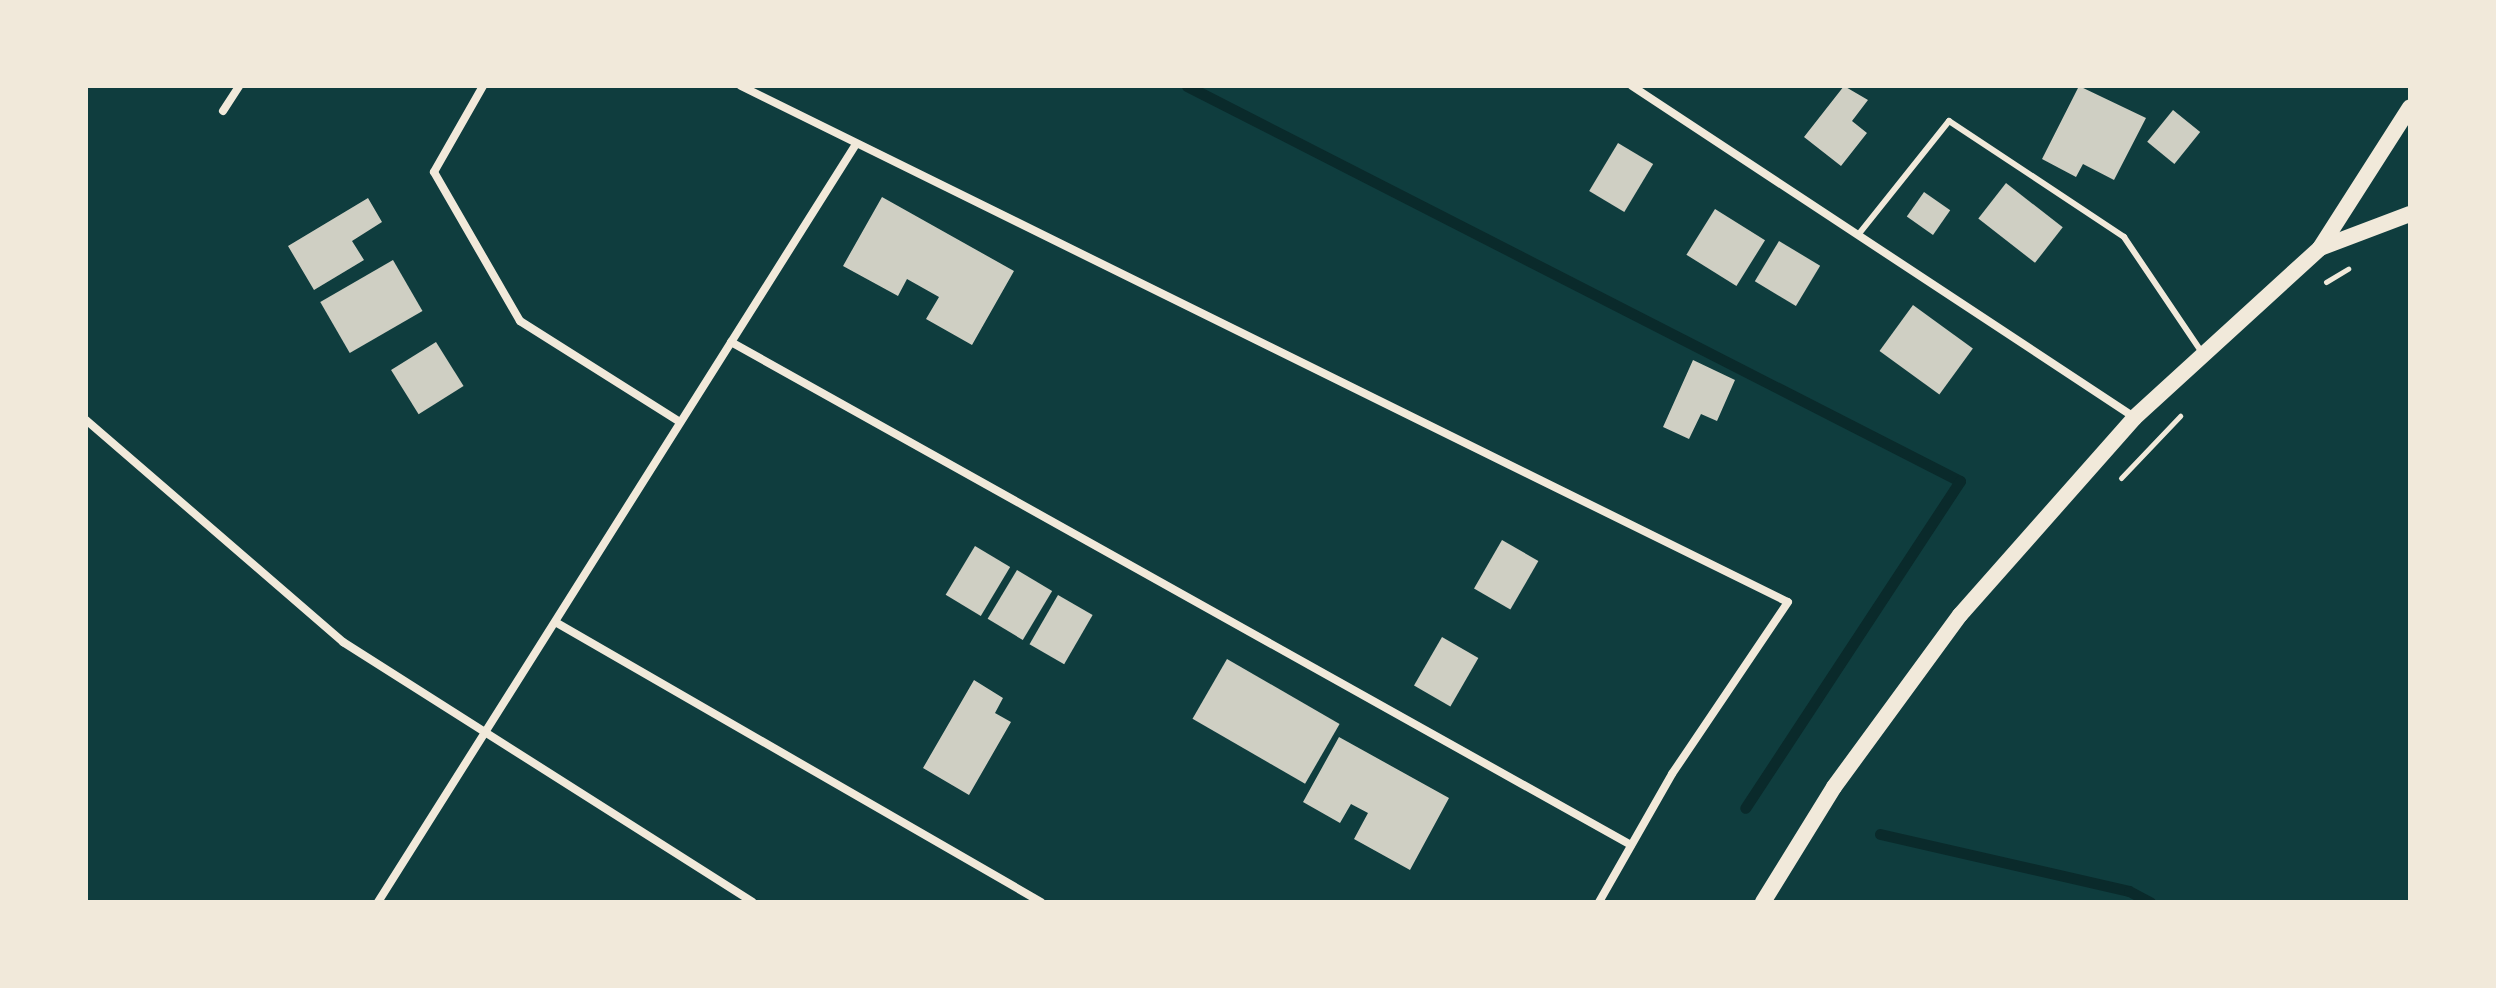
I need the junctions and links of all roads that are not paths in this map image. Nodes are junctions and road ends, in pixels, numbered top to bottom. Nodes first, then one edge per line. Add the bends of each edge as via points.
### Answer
1 (239, 86) edge
2 (483, 86) edge
3 (741, 86) edge
4 (1632, 86) edge
5 (2410, 107) edge
6 (223, 111) dead end
7 (856, 144) junction
8 (2410, 214) edge
9 (1858, 235) junction
10 (2320, 248) junction
11 (731, 342) junction
12 (2201, 351) junction
13 (2134, 418) junction
14 (86, 420) edge
15 (680, 422) junction
16 (557, 623) junction
17 (482, 732) junction
18 (1631, 845) junction
19 (378, 902) edge
20 (753, 902) edge
21 (1041, 902) edge
22 (1599, 902) edge
23 (1763, 902) edge

1 - 6 street
2 - 15 street via 434,172 520,321
3 - 7 street
4 - 9 street
5 - 10 main road
7 - 11 street
7 - 18 street via 1788,602 1709,715
8 - 10 main road
9 - 12 lane via 1949,121 2124,237
9 - 13 street
10 - 12 main road
11 - 15 street
11 - 18 street
12 - 13 main road
13 - 23 main road via 1960,615 1834,787
14 - 17 street via 343,642
15 - 16 street
16 - 17 street
16 - 21 street
17 - 19 street
17 - 20 street
18 - 22 street

